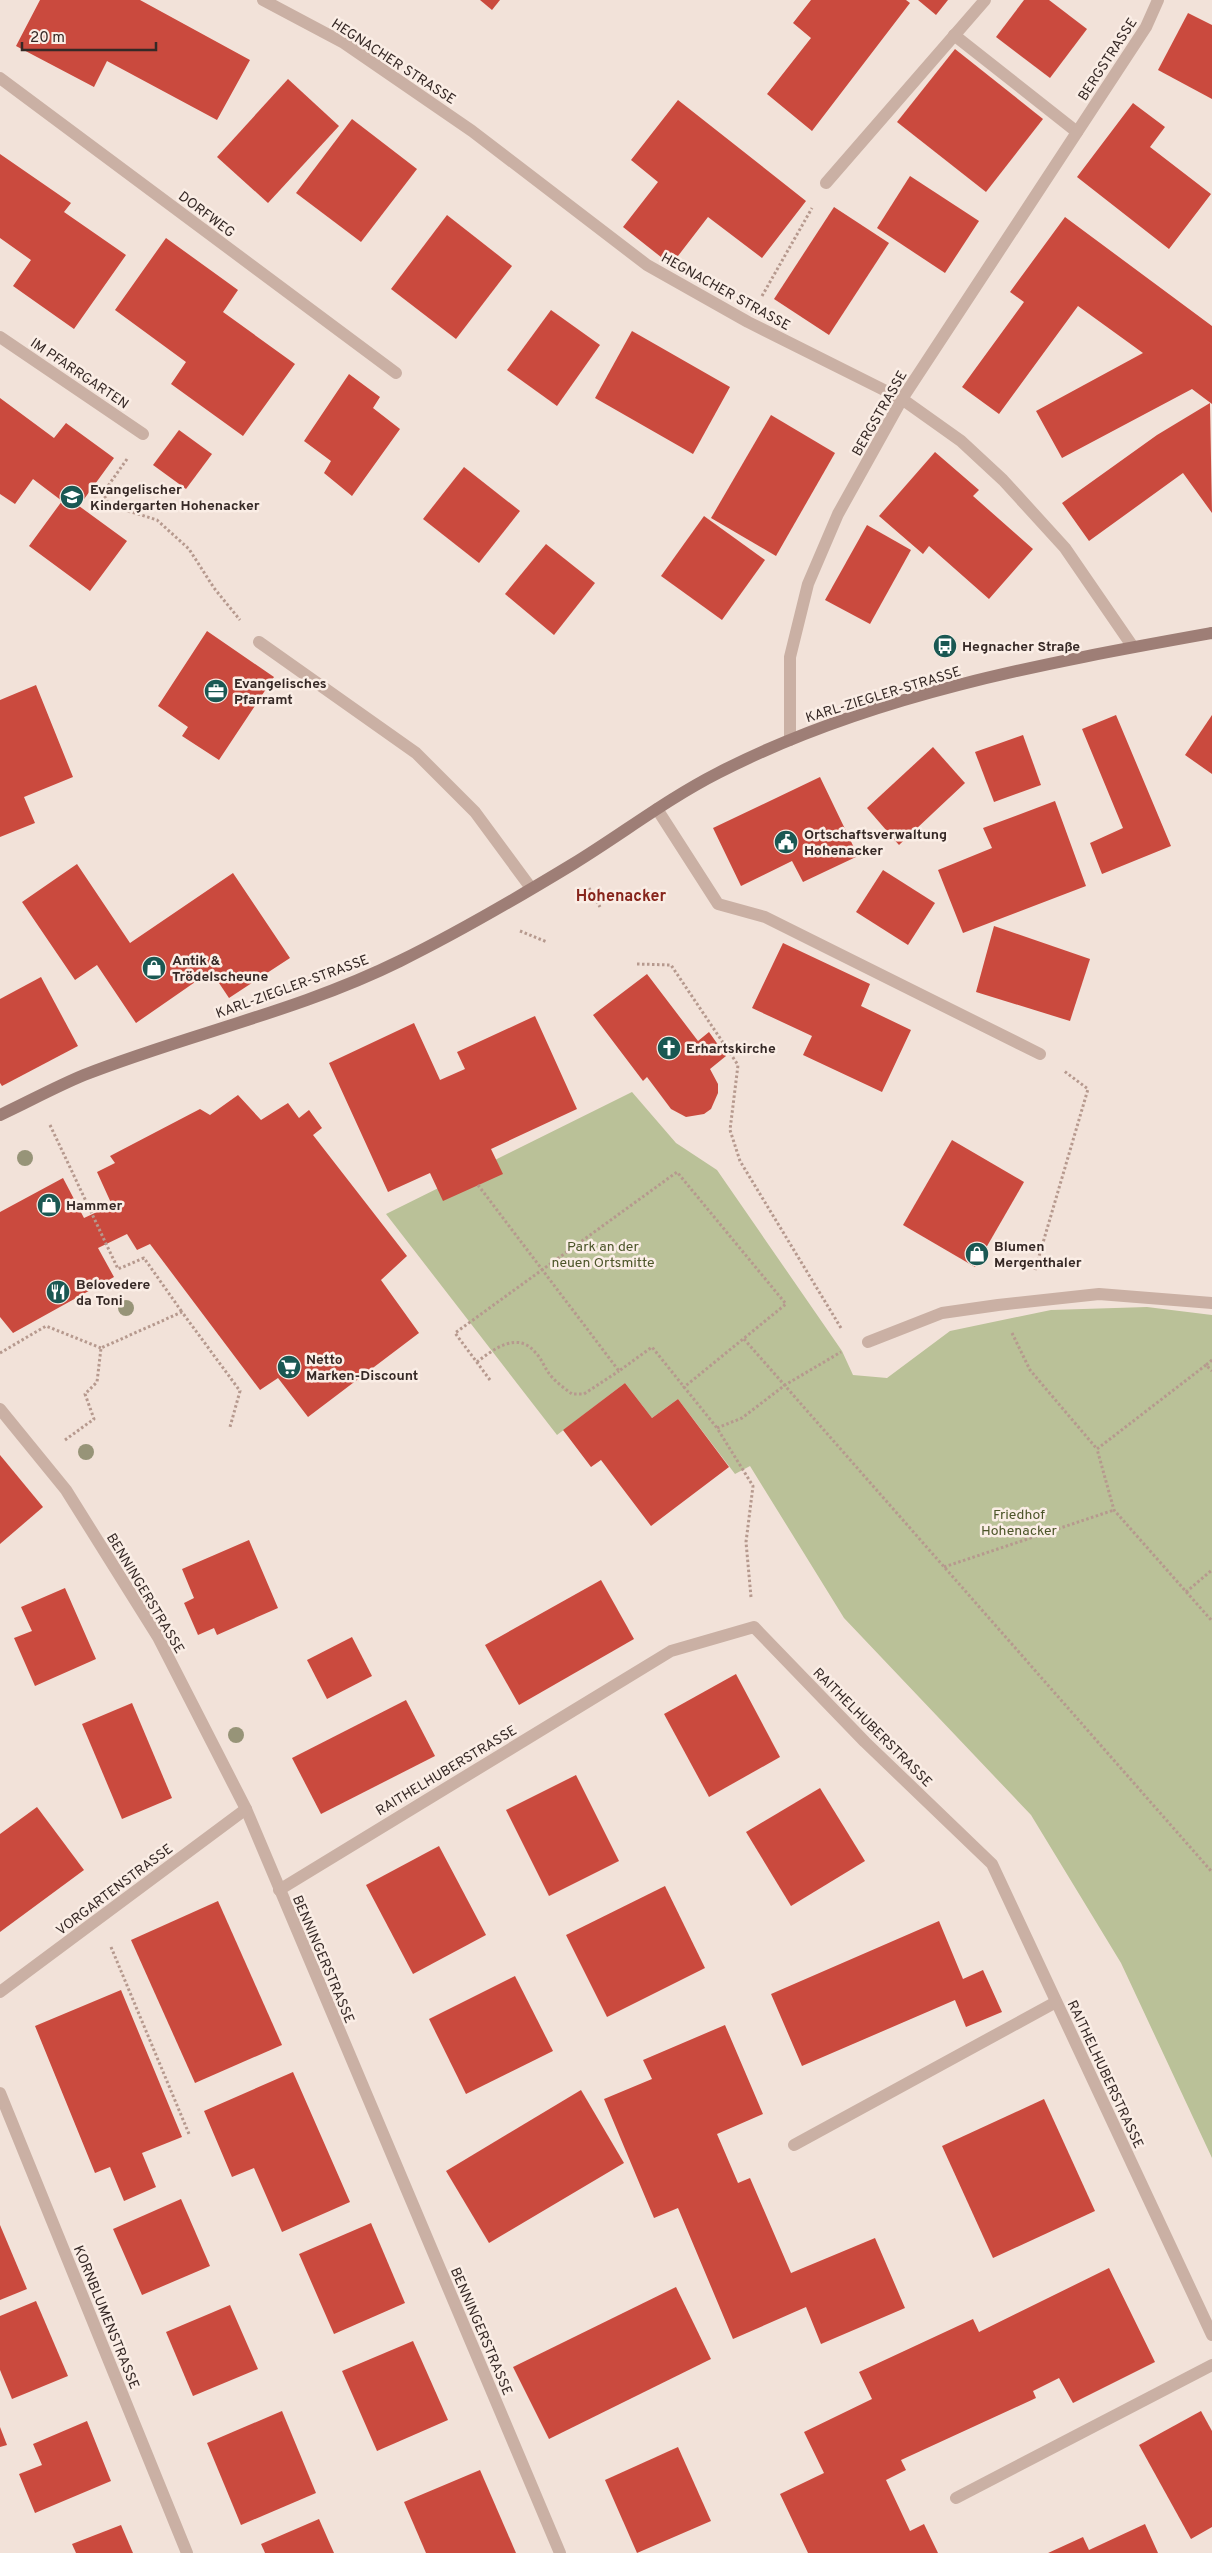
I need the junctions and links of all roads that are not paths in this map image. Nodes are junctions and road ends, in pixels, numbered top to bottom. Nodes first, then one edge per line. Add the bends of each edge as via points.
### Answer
1 (263, 0) edge
2 (985, 0) edge
3 (1158, 0) edge
4 (954, 35) junction
5 (0, 78) edge
6 (1077, 132) junction
7 (826, 184) road end
8 (0, 337) edge
9 (396, 373) dead end
10 (902, 399) junction
11 (143, 434) road end
12 (1212, 633) edge
13 (259, 642) road end
14 (1133, 647) junction
15 (790, 740) junction
16 (657, 809) junction
17 (531, 888) junction
18 (1040, 1054) dead end
19 (0, 1115) edge
20 (1212, 1303) edge
21 (868, 1342) road end
22 (0, 1409) edge
23 (246, 1809) junction
24 (279, 1890) junction
25 (0, 1992) edge
26 (1056, 2002) junction
27 (0, 2093) edge
28 (794, 2145) dead end
29 (1212, 2335) edge
30 (1212, 2365) edge
31 (956, 2498) dead end
32 (186, 2553) edge
33 (560, 2553) edge

1 - 10 street, HEGNACHER STRASSE via 344,43 472,131 647,265 748,322
2 - 4 street
3 - 6 street, BERGSTRASSE via 1146,27
4 - 6 street
4 - 7 street
5 - 9 street, DORFWEG
6 - 10 street, BERGSTRASSE
8 - 11 street, IM PFARRGARTEN
10 - 14 street, HEGNACHER STRASSE via 961,441 1003,480 1064,548
10 - 15 street, BERGSTRASSE via 838,514 808,584 790,657
12 - 14 street, KARL-ZIEGLER-STRASSE
13 - 17 street via 416,753 475,812
14 - 15 street, KARL-ZIEGLER-STRASSE via 1033,667 925,695
15 - 16 street, KARL-ZIEGLER-STRASSE via 717,773
16 - 17 street, KARL-ZIEGLER-STRASSE
16 - 18 street via 718,904 765,917
17 - 19 street, KARL-ZIEGLER-STRASSE via 400,961 338,988 83,1076
20 - 21 street via 1099,1294 998,1305 942,1313
22 - 23 street, BENNINGERSTRASSE via 66,1490 158,1638
23 - 24 street, BENNINGERSTRASSE
23 - 25 street, VORGARTENSTRASSE
24 - 26 street, RAITHELHUBERSTRASSE via 671,1651 754,1627 865,1742 992,1864
24 - 33 street, BENNINGERSTRASSE
26 - 28 street
26 - 29 street, RAITHELHUBERSTRASSE
27 - 32 street, KORNBLUMENSTRASSE
30 - 31 street

